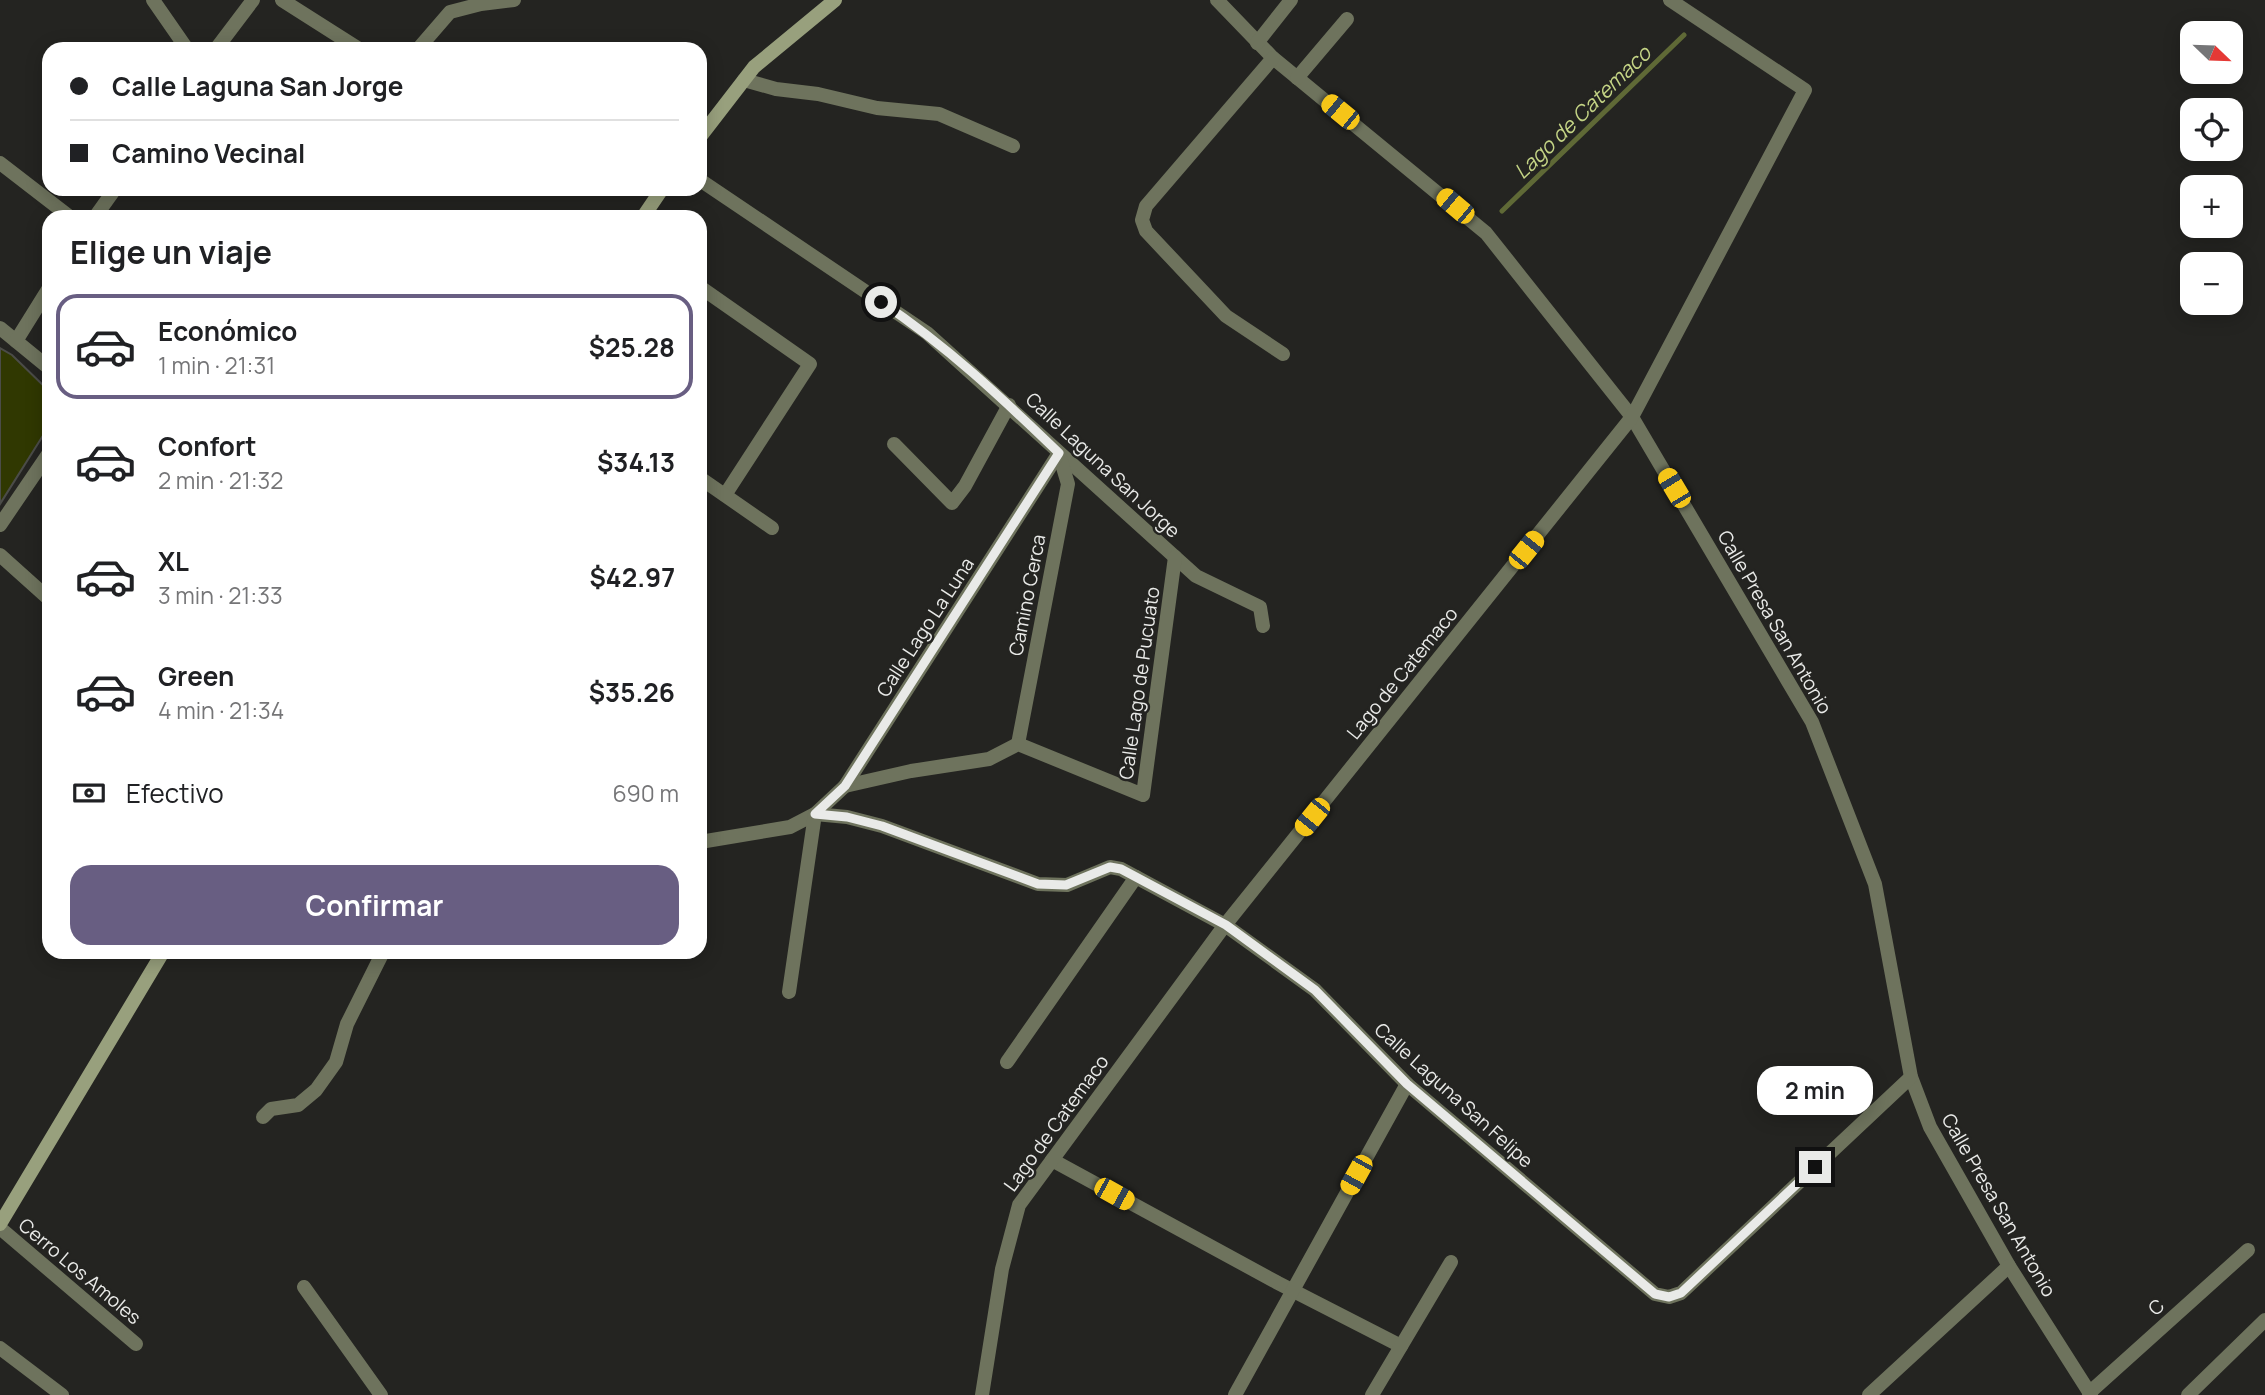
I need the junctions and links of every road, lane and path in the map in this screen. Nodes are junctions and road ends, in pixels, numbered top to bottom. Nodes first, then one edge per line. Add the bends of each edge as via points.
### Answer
1 (153, 0) edge
2 (253, 0) edge
3 (282, 0) edge
4 (514, 0) edge
5 (835, 0) edge
6 (1217, 0) edge
7 (1291, 0) edge
8 (1670, 0) edge
9 (1690, 7) edge
10 (1347, 19) dead end
11 (182, 42) edge
12 (221, 42) edge
13 (348, 42) edge
14 (424, 42) edge
15 (1257, 43) junction
16 (1273, 58) junction
17 (1297, 78) junction
18 (744, 80) junction
19 (707, 128) edge
20 (1013, 146) dead end
21 (0, 163) edge
22 (707, 185) edge
23 (42, 195) edge
24 (43, 196) edge
25 (61, 210) edge
26 (707, 292) edge
27 (42, 299) edge
28 (0, 328) edge
29 (16, 341) junction
30 (1283, 354) dead end
31 (42, 362) edge
32 (1009, 405) junction
33 (1632, 417) junction
34 (894, 444) dead end
35 (1059, 453) junction
36 (42, 463) edge
37 (707, 483) edge
38 (725, 495) junction
39 (0, 525) edge
40 (772, 528) dead end
41 (0, 555) edge
42 (1175, 557) junction
43 (42, 593) edge
44 (1263, 626) dead end
45 (1018, 744) junction
46 (845, 786) junction
47 (815, 814) junction
48 (707, 844) edge
49 (1136, 877) junction
50 (1226, 925) junction
51 (159, 959) edge
52 (380, 959) edge
53 (789, 992) dead end
54 (1007, 1062) dead end
55 (1911, 1077) junction
56 (1407, 1084) junction
57 (263, 1117) dead end
58 (1052, 1160) junction
59 (0, 1226) edge
60 (2248, 1250) dead end
61 (1451, 1262) dead end
62 (2009, 1266) junction
63 (304, 1287) dead end
64 (1293, 1290) junction
65 (2265, 1320) edge
66 (136, 1344) dead end
67 (1401, 1346) junction
68 (0, 1348) edge
69 (2090, 1394) edge
70 (62, 1395) edge
71 (381, 1395) edge
72 (982, 1395) edge
73 (1235, 1395) edge
74 (1372, 1395) edge
75 (1869, 1395) edge
76 (2188, 1395) edge

1 - 11 street
2 - 12 street
3 - 13 street
4 - 14 street via 450,12
5 - 18 street
6 - 15 street, Calle Presa San Antonio
7 - 15 street
8 - 9 street
9 - 33 street, Lago de Catemaco via 1805,90
10 - 17 street
15 - 16 street, Calle Presa San Antonio
16 - 17 street, Calle Presa San Antonio
16 - 30 street via 1146,206 1142,220 1146,230 1226,316
17 - 33 street, Calle Presa San Antonio via 1486,233
18 - 19 street
18 - 20 street via 877,108 939,114
21 - 23 street
22 - 32 street, Calle Laguna San Jorge via 927,333
24 - 25 street
26 - 38 street via 810,364
27 - 29 street
28 - 29 street
29 - 31 street
32 - 34 street via 952,503
32 - 35 street, Calle Laguna San Jorge
33 - 50 street, Lago de Catemaco
33 - 55 street, Calle Presa San Antonio via 1812,722 1875,884
35 - 42 street, Calle Laguna San Jorge
35 - 45 street, Camino Cerca via 1068,484
35 - 46 street, Calle Lago La Luna
36 - 39 street
37 - 38 street
38 - 40 street
41 - 43 street
42 - 44 street, Calle Laguna San Jorge via 1196,576 1260,607
42 - 45 street, Calle Lago de Pucuato via 1143,795
45 - 46 street via 989,759
46 - 47 street, Calle Lago La Luna
47 - 48 street via 790,827
47 - 49 street, Calle Laguna San Felipe via 882,826 1038,884 1066,885 1110,867
47 - 53 street
49 - 50 street, Calle Laguna San Felipe
49 - 54 street
50 - 56 street, Calle Laguna San Felipe via 1315,990
50 - 58 street, Lago de Catemaco
51 - 59 street
52 - 57 street via 347,1024 336,1062 316,1090 298,1105 271,1108
55 - 56 street, Calle Laguna San Felipe via 1681,1293 1669,1297 1655,1294
55 - 62 street, Calle Presa San Antonio via 1930,1127
56 - 64 street
58 - 64 street
58 - 72 street, Lago de Catemaco via 1019,1205 1002,1269
59 - 66 street, Cerro Los Amoles
60 - 69 street, C
61 - 67 street
62 - 69 street, Calle Presa San Antonio
62 - 75 street
63 - 71 street
64 - 67 street
64 - 73 street
65 - 76 street
67 - 74 street
68 - 70 street

